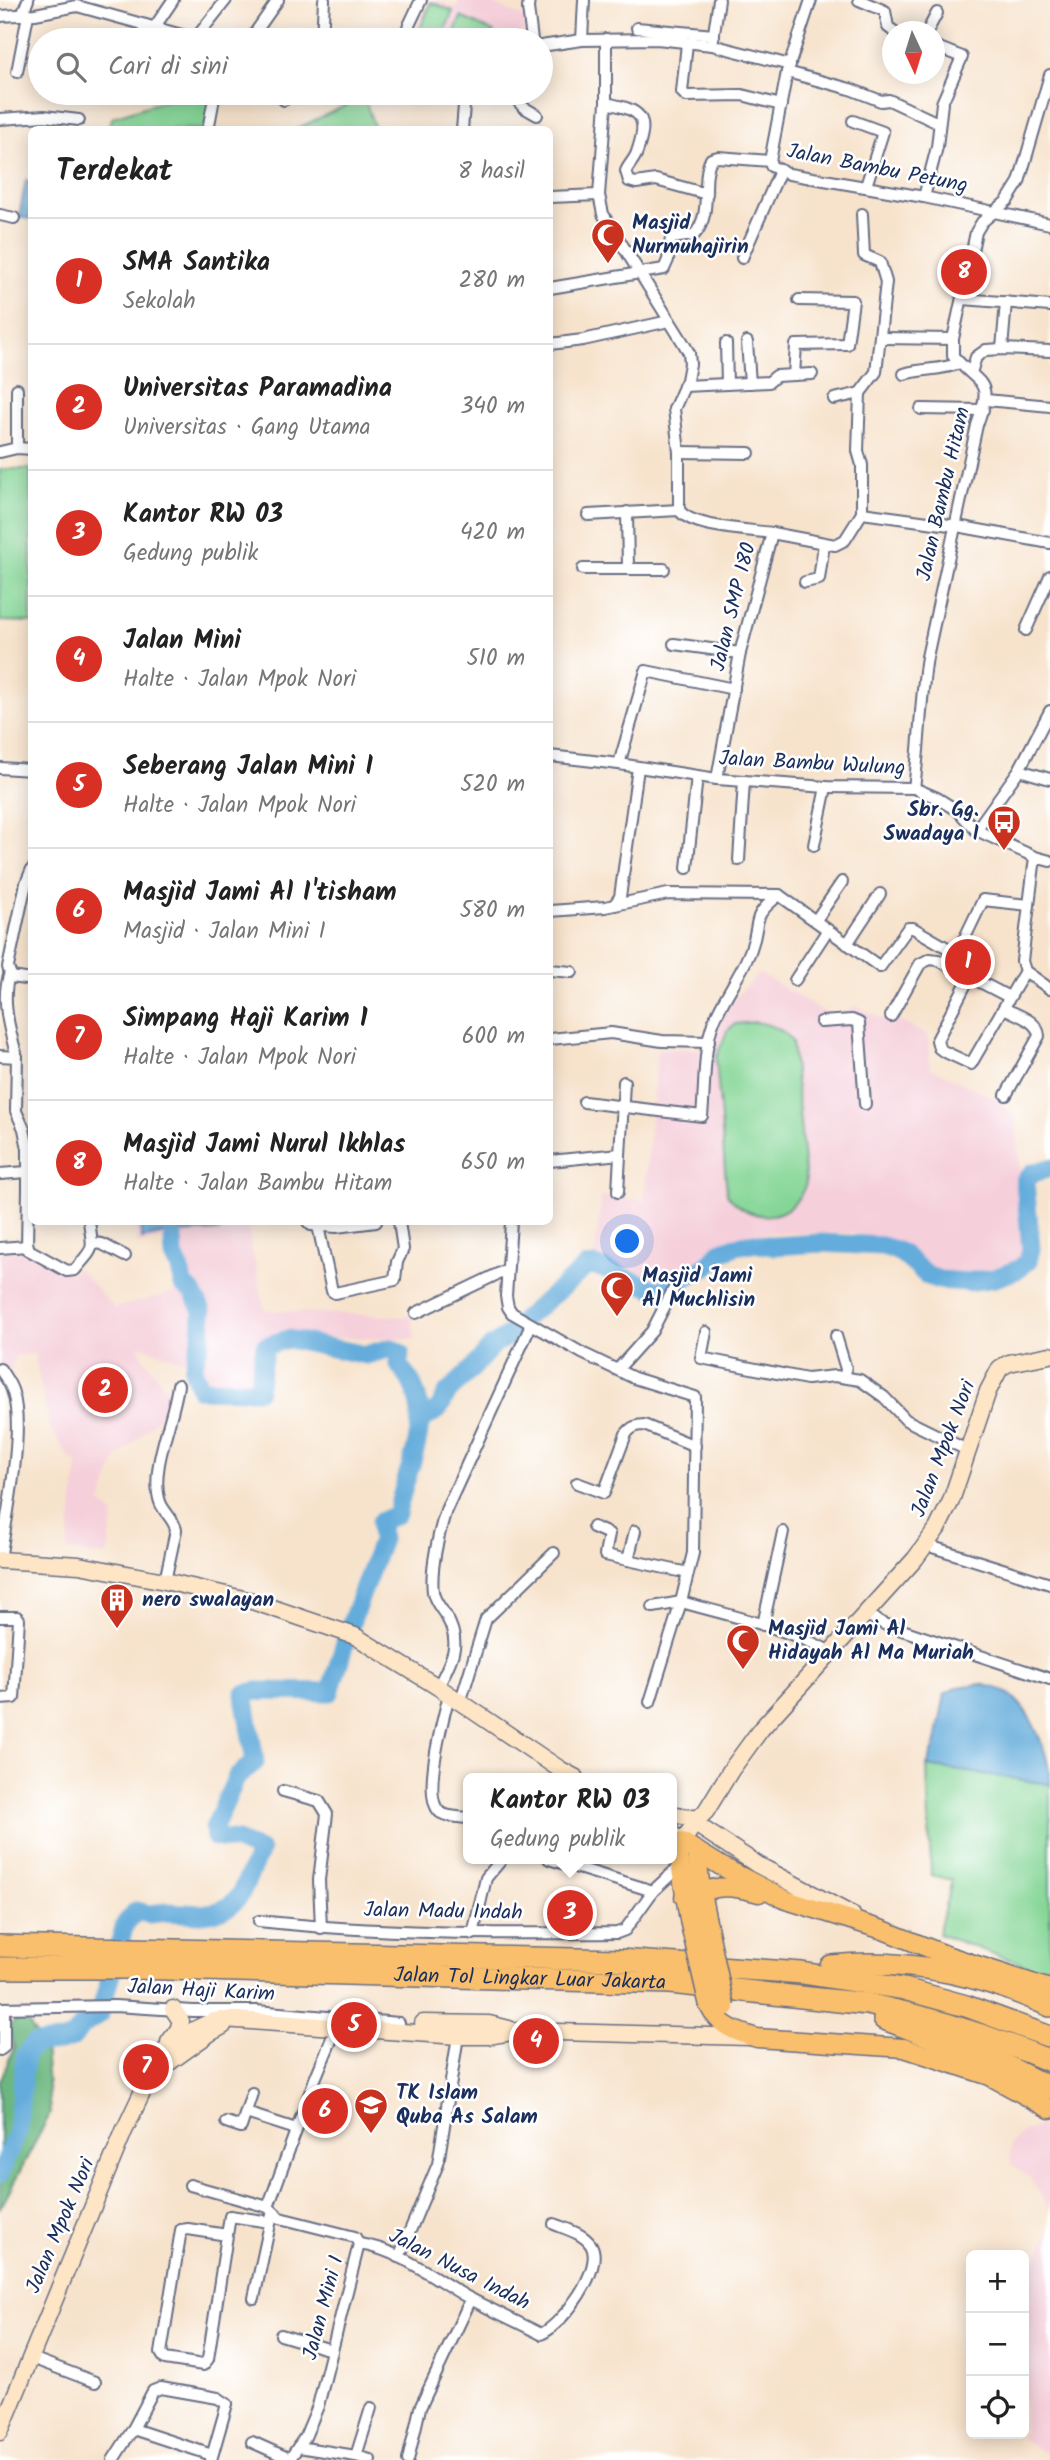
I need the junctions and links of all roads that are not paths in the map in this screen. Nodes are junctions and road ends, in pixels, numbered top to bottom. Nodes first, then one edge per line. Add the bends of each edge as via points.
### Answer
1 (28, 0) edge
2 (173, 0) edge
3 (226, 0) edge
4 (278, 0) edge
5 (324, 0) edge
6 (421, 0) edge
7 (529, 0) edge
8 (584, 0) edge
9 (719, 0) edge
10 (811, 0) edge
11 (859, 0) edge
12 (104, 6) edge
13 (937, 13) dead end
14 (25, 15) junction
15 (0, 16) edge
16 (887, 21) edge
17 (933, 21) edge
18 (149, 26) junction
19 (157, 28) edge
20 (206, 28) edge
21 (258, 28) edge
22 (323, 28) edge
23 (408, 28) edge
24 (530, 28) edge
25 (637, 28) dead end
26 (582, 40) junction
27 (606, 40) junction
28 (713, 40) junction
29 (687, 43) junction
30 (553, 44) edge
31 (945, 49) edge
32 (789, 68) junction
33 (17, 72) dead end
34 (1050, 75) edge
35 (606, 103) junction
36 (213, 105) edge
37 (464, 105) edge
38 (521, 105) edge
39 (781, 105) junction
40 (537, 114) dead end
41 (0, 119) edge
42 (853, 121) dead end
43 (72, 123) edge
44 (938, 123) junction
45 (209, 126) edge
46 (463, 126) edge
47 (770, 161) junction
48 (780, 171) junction
49 (866, 186) junction
50 (706, 194) junction
51 (599, 195) junction
52 (553, 197) edge
53 (924, 197) junction
54 (994, 212) junction
55 (862, 214) dead end
56 (0, 215) edge
57 (14, 218) dead end
58 (1050, 224) edge
59 (742, 258) dead end
60 (640, 275) junction
61 (553, 288) edge
62 (963, 299) junction
63 (799, 300) dead end
64 (1006, 302) junction
65 (1050, 306) edge
66 (670, 321) junction
67 (882, 338) junction
68 (953, 339) junction
69 (747, 342) dead end
70 (726, 343) dead end
71 (553, 344) edge
72 (1002, 349) junction
73 (1050, 351) edge
74 (959, 363) junction
75 (971, 373) junction
76 (813, 374) dead end
77 (904, 374) dead end
78 (793, 375) junction
79 (750, 383) junction
80 (727, 384) junction
81 (684, 386) junction
82 (18, 389) dead end
83 (860, 393) junction
84 (834, 399) dead end
85 (984, 405) junction
86 (1050, 406) edge
87 (920, 409) dead end
88 (17, 448) junction
89 (28, 449) edge
90 (0, 452) edge
91 (679, 452) junction
92 (750, 453) dead end
93 (679, 510) junction
94 (627, 512) junction
95 (862, 513) junction
96 (588, 515) dead end
97 (957, 526) junction
98 (772, 533) junction
99 (1050, 543) edge
100 (824, 544) junction
101 (628, 568) junction
102 (583, 569) dead end
103 (664, 569) dead end
104 (1050, 576) edge
105 (805, 582) dead end
106 (1026, 630) dead end
107 (674, 644) dead end
108 (740, 653) junction
109 (734, 689) junction
110 (1050, 711) edge
111 (553, 756) edge
112 (619, 764) junction
113 (0, 768) edge
114 (638, 768) junction
115 (28, 770) edge
116 (1019, 770) junction
117 (697, 777) junction
118 (717, 779) junction
119 (1050, 779) edge
120 (744, 781) junction
121 (826, 787) junction
122 (914, 788) junction
123 (976, 830) junction
124 (814, 845) dead end
125 (1035, 857) junction
126 (739, 860) dead end
127 (1050, 861) edge
128 (687, 868) dead end
129 (28, 878) edge
130 (842, 882) dead end
131 (880, 894) dead end
132 (779, 895) junction
133 (614, 905) junction
134 (1029, 905) junction
135 (553, 911) edge
136 (816, 920) junction
137 (827, 931) junction
138 (847, 944) junction
139 (553, 970) edge
140 (1025, 971) junction
141 (572, 972) dead end
142 (10, 973) junction
143 (970, 978) junction
144 (28, 980) edge
145 (795, 981) dead end
146 (1050, 989) edge
147 (1006, 1002) junction
148 (891, 1016) dead end
149 (821, 1021) dead end
150 (553, 1040) edge
151 (709, 1042) junction
152 (0, 1056) edge
153 (18, 1057) junction
154 (624, 1082) dead end
155 (1006, 1095) dead end
156 (584, 1102) dead end
157 (865, 1104) dead end
158 (623, 1105) junction
159 (28, 1142) edge
160 (620, 1154) junction
161 (553, 1161) edge
162 (28, 1164) edge
163 (27, 1172) junction
164 (0, 1174) edge
165 (28, 1180) edge
166 (618, 1192) dead end
167 (28, 1225) edge
168 (90, 1225) edge
169 (313, 1225) edge
170 (321, 1225) edge
171 (353, 1225) edge
172 (399, 1225) edge
173 (511, 1225) edge
174 (93, 1243) junction
175 (28, 1246) junction
176 (0, 1248) edge
177 (125, 1255) dead end
178 (506, 1270) junction
179 (673, 1290) dead end
180 (416, 1313) dead end
181 (531, 1325) junction
182 (706, 1332) dead end
183 (836, 1336) dead end
184 (1050, 1355) edge
185 (618, 1369) junction
186 (0, 1370) edge
187 (845, 1377) junction
188 (178, 1385) dead end
189 (709, 1395) dead end
190 (695, 1397) junction
191 (695, 1446) junction
192 (969, 1451) junction
193 (578, 1483) dead end
194 (593, 1527) dead end
195 (635, 1531) dead end
196 (783, 1532) dead end
197 (926, 1545) junction
198 (554, 1553) dead end
199 (0, 1560) edge
200 (628, 1560) junction
201 (688, 1573) junction
202 (165, 1581) junction
203 (1050, 1584) edge
204 (681, 1602) junction
205 (653, 1607) dead end
206 (865, 1614) junction
207 (0, 1617) edge
208 (764, 1625) junction
209 (831, 1653) junction
210 (1050, 1679) edge
211 (449, 1695) junction
212 (0, 1699) edge
213 (650, 1702) dead end
214 (558, 1773) edge
215 (284, 1791) dead end
216 (677, 1815) edge
217 (463, 1817) edge
218 (702, 1820) junction
219 (680, 1849) edge
220 (498, 1864) edge
221 (565, 1864) edge
222 (670, 1864) edge
223 (653, 1891) junction
224 (693, 1895) junction
225 (786, 1899) junction
226 (259, 1921) dead end
227 (321, 1928) junction
228 (883, 1930) junction
229 (473, 1934) junction
230 (0, 1946) edge
231 (90, 1958) junction
232 (133, 1959) junction
233 (0, 1968) edge
234 (802, 1973) junction
235 (1050, 1989) edge
236 (850, 2004) junction
237 (1050, 2006) edge
238 (2, 2008) edge
239 (173, 2009) junction
240 (718, 2011) junction
241 (243, 2016) junction
242 (399, 2023) junction
243 (337, 2026) junction
244 (358, 2029) junction
245 (448, 2031) junction
246 (674, 2036) junction
247 (1050, 2037) edge
248 (757, 2038) junction
249 (0, 2050) edge
250 (157, 2058) junction
251 (1050, 2061) edge
252 (150, 2076) junction
253 (1050, 2088) edge
254 (252, 2093) dead end
255 (1050, 2109) edge
256 (246, 2113) junction
257 (226, 2122) dead end
258 (296, 2129) junction
259 (190, 2185) dead end
260 (270, 2214) junction
261 (554, 2224) dead end
262 (227, 2235) junction
263 (359, 2244) junction
264 (399, 2257) junction
265 (254, 2298) dead end
266 (471, 2299) junction
267 (281, 2335) dead end
268 (331, 2350) junction
269 (29, 2357) junction
270 (95, 2382) dead end
271 (371, 2408) dead end
272 (133, 2429) junction
273 (0, 2432) edge
274 (252, 2442) dead end
275 (298, 2447) junction
276 (356, 2456) junction
277 (212, 2458) edge
278 (290, 2459) edge
279 (113, 2460) edge
280 (370, 2460) edge
281 (408, 2460) edge

1 - 14 street
2 - 18 street
3 - 20 street
4 - 21 street
5 - 22 street
6 - 23 street
7 - 24 street
8 - 26 street
9 - 28 street
10 - 32 street, Jalan Bambu Petung
11 - 16 street via 886,11
12 - 14 street via 69,6
12 - 18 street
13 - 17 street
14 - 15 street
14 - 33 street
18 - 19 street
25 - 28 street
26 - 27 street
26 - 30 street
27 - 29 street
27 - 35 street
28 - 29 street
28 - 32 street
29 - 39 street via 682,92 686,96 742,94
31 - 44 street via 961,54 962,60
32 - 39 street, Jalan Bambu Petung
32 - 44 street via 889,100
34 - 54 street via 1019,182
35 - 50 street via 631,109 640,119 642,136 626,171 629,181 656,180
35 - 51 street
36 - 45 street
37 - 46 street
38 - 40 street
39 - 47 street, Jalan Bambu Petung
41 - 43 street via 44,116
42 - 49 street via 883,131
44 - 53 street
47 - 48 street, Jalan Bambu Petung
47 - 50 street via 711,159
48 - 49 street, Jalan Bambu Petung
48 - 59 street
49 - 53 street, Jalan Bambu Petung
50 - 60 street via 705,213 696,233 671,238 666,267
51 - 52 street
51 - 60 street via 603,215
53 - 54 street, Jalan Bambu Petung
54 - 58 street, Jalan Bambu Petung
54 - 62 street via 976,232
55 - 67 street via 864,255 880,262 885,275
56 - 57 street
60 - 61 street
60 - 66 street
62 - 64 street
62 - 68 street
63 - 78 street via 851,300 854,304 847,344 796,345
64 - 65 street
64 - 72 street
66 - 71 street
66 - 81 street via 689,353
67 - 68 street
67 - 83 street via 876,372
68 - 74 street via 953,356
69 - 79 street
70 - 80 street
72 - 73 street
72 - 75 street via 978,353
74 - 75 street, Jalan Bambu Hitam
74 - 77 street
75 - 85 street, Jalan Bambu Hitam via 984,387
76 - 78 street
78 - 79 street
79 - 80 street
80 - 81 street
81 - 91 street via 674,409
82 - 88 street
83 - 84 street
83 - 95 street
85 - 86 street
85 - 87 street
85 - 97 street, Jalan Bambu Hitam
88 - 89 street
88 - 90 street
91 - 92 street
91 - 93 street
93 - 94 street
93 - 98 street via 698,522
94 - 96 street
94 - 101 street
95 - 97 street
95 - 100 street via 841,543
97 - 99 street
97 - 122 street, Jalan Bambu Hitam via 922,686
98 - 100 street, Jalan SMP 180
98 - 108 street, Jalan SMP 180
100 - 105 street via 820,578
101 - 102 street
101 - 103 street
104 - 106 street
107 - 108 street
108 - 109 street, Jalan SMP 180
109 - 112 street via 645,672
109 - 118 street, Jalan SMP 180
110 - 116 street
111 - 112 street, Jalan Bambu Wulung
112 - 114 street, Jalan Bambu Wulung
113 - 115 street
114 - 117 street, Jalan Bambu Wulung
114 - 133 street via 620,897
116 - 119 street
116 - 123 street
117 - 118 street, Jalan Bambu Wulung
117 - 128 street
118 - 120 street, Jalan Bambu Wulung
120 - 121 street, Jalan Bambu Wulung
120 - 126 street
121 - 122 street, Jalan Bambu Wulung
121 - 124 street
122 - 123 street, Jalan Bambu Wulung via 958,811
123 - 125 street, Jalan Bambu Wulung
125 - 127 street, Jalan Bambu Wulung
125 - 134 street
129 - 142 street
130 - 136 street
131 - 138 street
132 - 133 street via 668,894
132 - 136 street
132 - 151 street via 757,918 750,951 714,1021
133 - 135 street
134 - 138 street via 983,900 956,953 911,927 880,967
134 - 140 street
136 - 137 street
137 - 138 street
137 - 145 street
139 - 141 street
140 - 146 street
140 - 147 street
142 - 144 street
142 - 153 street via 5,986 8,1026
143 - 147 street
143 - 147 street via 937,1040 943,1051 971,1064
143 - 148 street via 938,960 924,960
147 - 155 street via 1039,1032
149 - 157 street via 859,1023
150 - 151 street via 611,1033
151 - 158 street via 702,1116
152 - 153 street
153 - 159 street via 16,1111
154 - 158 street
156 - 158 street
158 - 160 street
160 - 161 street
160 - 166 street
162 - 163 street
163 - 164 street
163 - 165 street
167 - 175 street
168 - 174 street
169 - 172 street via 335,1293 395,1280 403,1249
170 - 171 street
173 - 178 street
174 - 175 street via 89,1254 71,1271
174 - 177 street
175 - 176 street
178 - 180 street
178 - 181 street via 508,1307
179 - 185 street via 652,1331
181 - 185 street
181 - 211 street via 439,1534 433,1590 456,1647
182 - 187 street via 701,1358 807,1379
183 - 187 street
184 - 192 main road, Jalan Mpok Nori via 1000,1368
185 - 190 street
186 - 199 street via 16,1406 16,1453
187 - 192 street via 860,1380 906,1420
188 - 202 street via 160,1453 160,1502 176,1530
189 - 190 street
190 - 191 street
191 - 193 street via 638,1425 626,1434 604,1493
191 - 201 street via 693,1553
192 - 197 main road, Jalan Mpok Nori via 944,1516
194 - 200 street via 609,1534 605,1555
195 - 200 street
196 - 208 street
197 - 203 street
197 - 206 main road, Jalan Mpok Nori
198 - 211 street via 485,1619
199 - 202 main road via 79,1565
200 - 201 street
201 - 204 street
202 - 211 main road via 252,1601 349,1634
204 - 205 street
204 - 208 street
204 - 213 street
206 - 209 main road, Jalan Mpok Nori
206 - 210 street
207 - 212 street via 19,1619 14,1698
208 - 209 street
209 - 218 main road, Jalan Mpok Nori via 761,1730
211 - 214 main road
211 - 217 street via 435,1751 434,1800 443,1814
215 - 227 street via 319,1801 327,1814 319,1880
216 - 218 main road
218 - 219 main road, Jalan Mpok Nori
218 - 228 main road via 767,1870
219 - 224 main road
219 - 225 main road
220 - 229 street via 486,1878
221 - 223 street
222 - 223 street, Jalan Madu Indah
223 - 229 street, Jalan Madu Indah via 625,1930 617,1933
224 - 225 main road via 725,1886
224 - 240 main road, bridge
225 - 228 main road
226 - 227 street, Jalan Madu Indah
227 - 229 street, Jalan Madu Indah
228 - 235 main road
230 - 231 highway, Jalan Tol Lingkar Luar Jakarta
231 - 232 highway, Jalan Tol Lingkar Luar Jakarta
231 - 233 highway, Jalan Tol Lingkar Luar Jakarta
232 - 234 highway, Jalan Tol Lingkar Luar Jakarta via 620,1960
232 - 236 highway, Jalan Tol Lingkar Luar Jakarta via 670,1983
234 - 237 highway via 838,1965 936,1968 982,1979
234 - 247 highway, Jalan Tol Lingkar Luar Jakarta via 904,1989
236 - 251 highway, Jalan Tol Lingkar Luar Jakarta via 897,2010 950,2025
236 - 253 highway via 998,2062
238 - 239 street, Jalan Haji Karim
238 - 249 street via 4,2047
239 - 241 street, Jalan Haji Karim
239 - 250 main road, Jalan Mpok Nori via 180,2016 180,2025
240 - 246 main road via 696,2032
240 - 248 main road via 742,2033
241 - 242 street, Jalan Haji Karim
241 - 243 main road
241 - 250 main road via 198,2027
241 - 252 main road via 210,2033
242 - 244 main road
242 - 245 main road
243 - 244 main road
243 - 258 street
244 - 245 main road
245 - 246 main road via 489,2024 518,2031
245 - 264 street via 438,2164
246 - 248 main road
248 - 255 main road via 904,2048 990,2076
250 - 252 main road, Jalan Mpok Nori
252 - 269 main road, Jalan Mpok Nori
254 - 256 street
256 - 257 street via 241,2128
256 - 258 street
258 - 260 street
259 - 260 street
260 - 262 street via 232,2215
260 - 263 street, Jalan Mini I via 355,2237
260 - 265 street
261 - 266 street, Jalan Nusa Indah via 585,2238 594,2260 588,2280 559,2322 541,2333
262 - 262 street via 207,2362 165,2358 161,2353 181,2230
263 - 264 street, Jalan Nusa Indah
263 - 268 street, Jalan Mini I
264 - 266 street, Jalan Nusa Indah
266 - 281 street via 420,2408
267 - 268 street
268 - 275 street, Jalan Mini I via 318,2406
269 - 270 street
269 - 273 main road, Jalan Mpok Nori
271 - 276 street
272 - 277 street
272 - 277 street via 158,2388 222,2399 228,2407
272 - 279 street
274 - 278 street
275 - 276 street
275 - 278 street, Jalan Mini I
276 - 280 street

